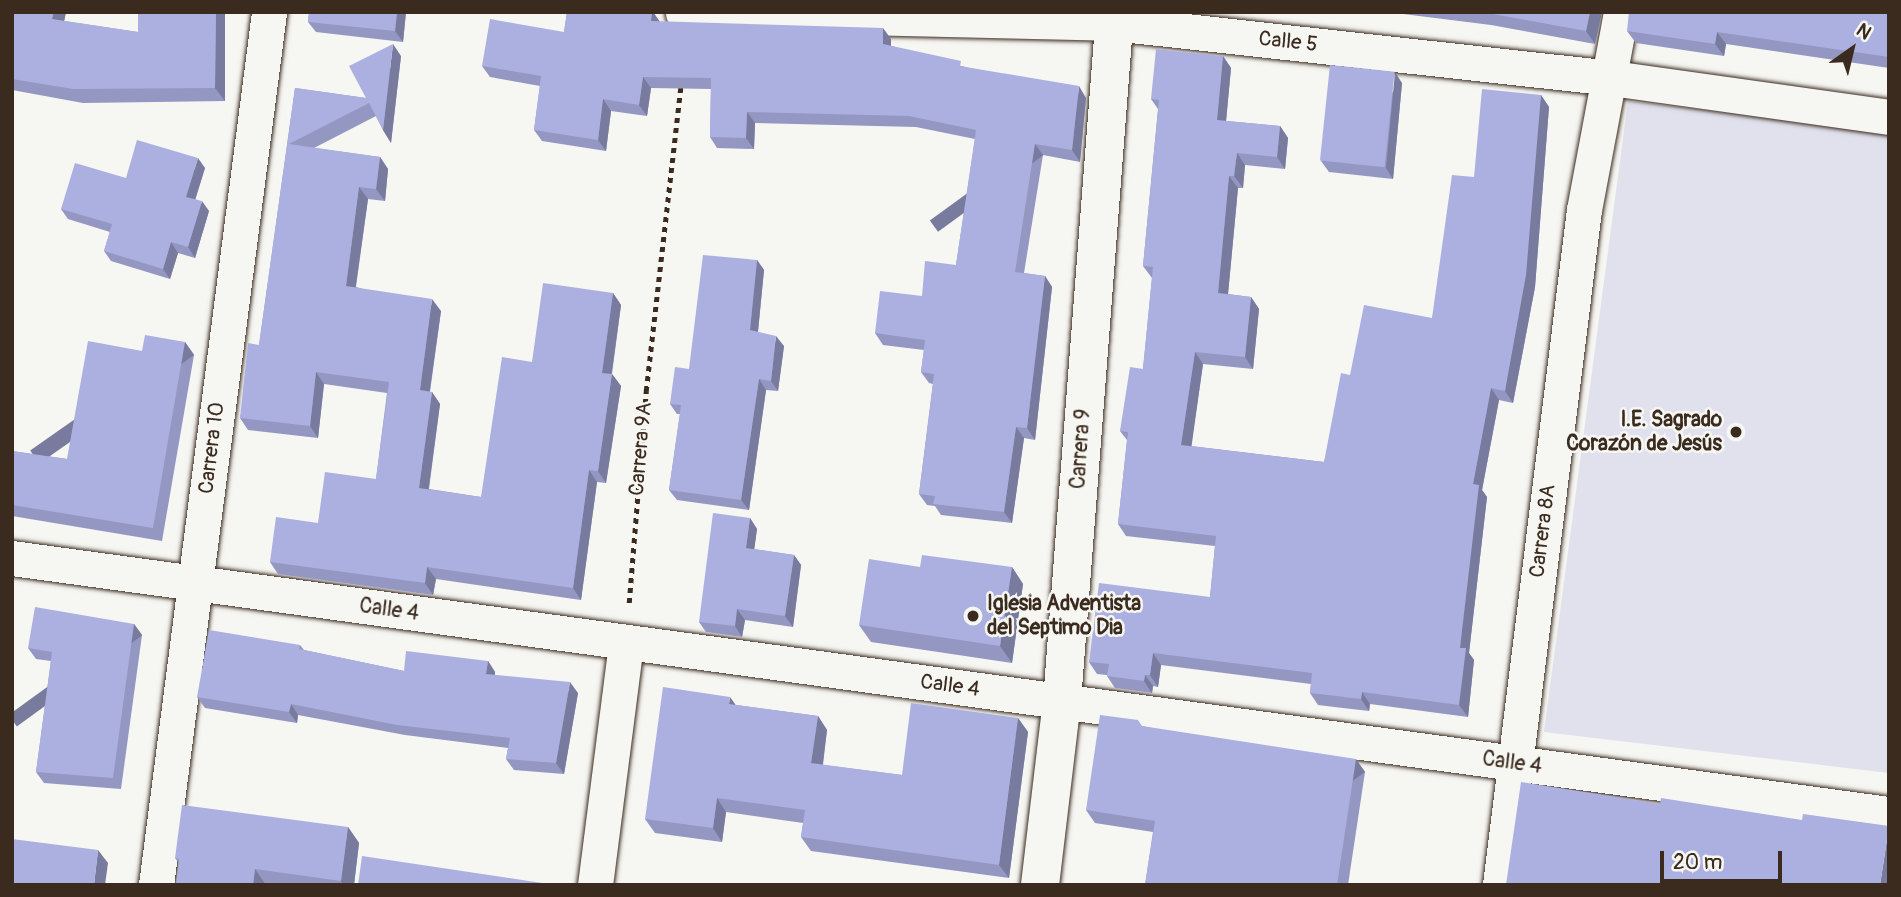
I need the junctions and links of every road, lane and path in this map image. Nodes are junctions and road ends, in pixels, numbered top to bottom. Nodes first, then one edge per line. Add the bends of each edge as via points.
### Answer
1 (269, 12) edge
2 (1621, 12) edge
3 (683, 13) edge
4 (1114, 18) edge
5 (681, 75) edge
6 (1612, 78) junction
7 (1889, 117) edge
8 (12, 558) edge
9 (195, 583) junction
10 (626, 642) junction
11 (1062, 701) junction
12 (1512, 763) junction
13 (1889, 814) edge
14 (156, 885) edge
15 (595, 885) edge
16 (1040, 885) edge
17 (1500, 885) edge

1 - 9 street, Carrera 10
2 - 6 street, Carrera 8A
3 - 4 street, Calle 5
4 - 6 street, Calle 5
4 - 11 street, Carrera 9
5 - 10 path, Carrera 9A via 646,391
6 - 7 street, Calle 5
6 - 12 street, Carrera 8A via 1584,210
8 - 9 street, Calle 4
9 - 10 street, Calle 4
9 - 14 street, Carrera 10
10 - 11 street, Calle 4
10 - 15 street
11 - 12 street, Calle 4
11 - 16 street, Carrera 9
12 - 13 street, Calle 4
12 - 17 street, Carrera 8A

